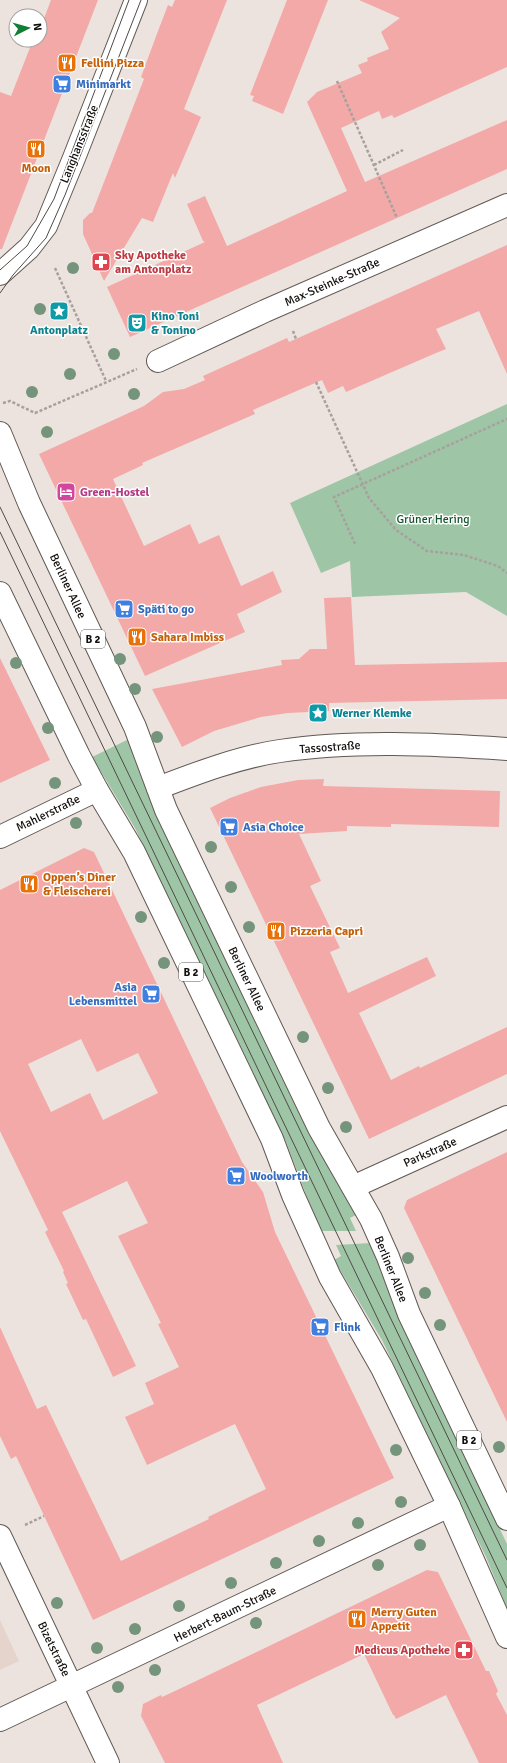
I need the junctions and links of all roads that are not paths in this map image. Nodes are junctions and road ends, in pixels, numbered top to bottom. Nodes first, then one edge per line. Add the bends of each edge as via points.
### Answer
1 (136, 0) edge
2 (507, 205) edge
3 (0, 274) edge
4 (158, 361) road end
5 (0, 432) edge
6 (0, 592) edge
7 (507, 749) edge
8 (158, 788) junction
9 (97, 790) junction
10 (0, 836) edge
11 (507, 1117) edge
12 (354, 1187) junction
13 (449, 1506) junction
14 (507, 1519) edge
15 (0, 1536) edge
16 (507, 1636) edge
17 (72, 1687) junction
18 (0, 1720) edge
19 (108, 1763) edge

1 - 3 main road, Langhansstraße via 46,226 29,248
2 - 4 main road, Max-Steinke-Straße
5 - 8 main road, Berliner Allee / B 2 via 29,503 135,727
6 - 9 main road, B 2
7 - 8 main road, Tassostraße via 447,744 348,745 280,751 244,759
8 - 12 main road, Berliner Allee / B 2 via 166,810 319,1128
9 - 10 main road, Mahlerstraße
9 - 13 main road, B 2 via 134,852 272,1139 320,1256 339,1294 372,1348
11 - 12 main road, Parkstraße
12 - 14 main road, Berliner Allee / B 2 via 388,1257 409,1314
13 - 16 main road, B 2
13 - 17 main road, Herbert-Baum-Straße
15 - 17 main road, Bizetstraße
17 - 18 main road, Herbert-Baum-Straße
17 - 19 main road, Bizetstraße

